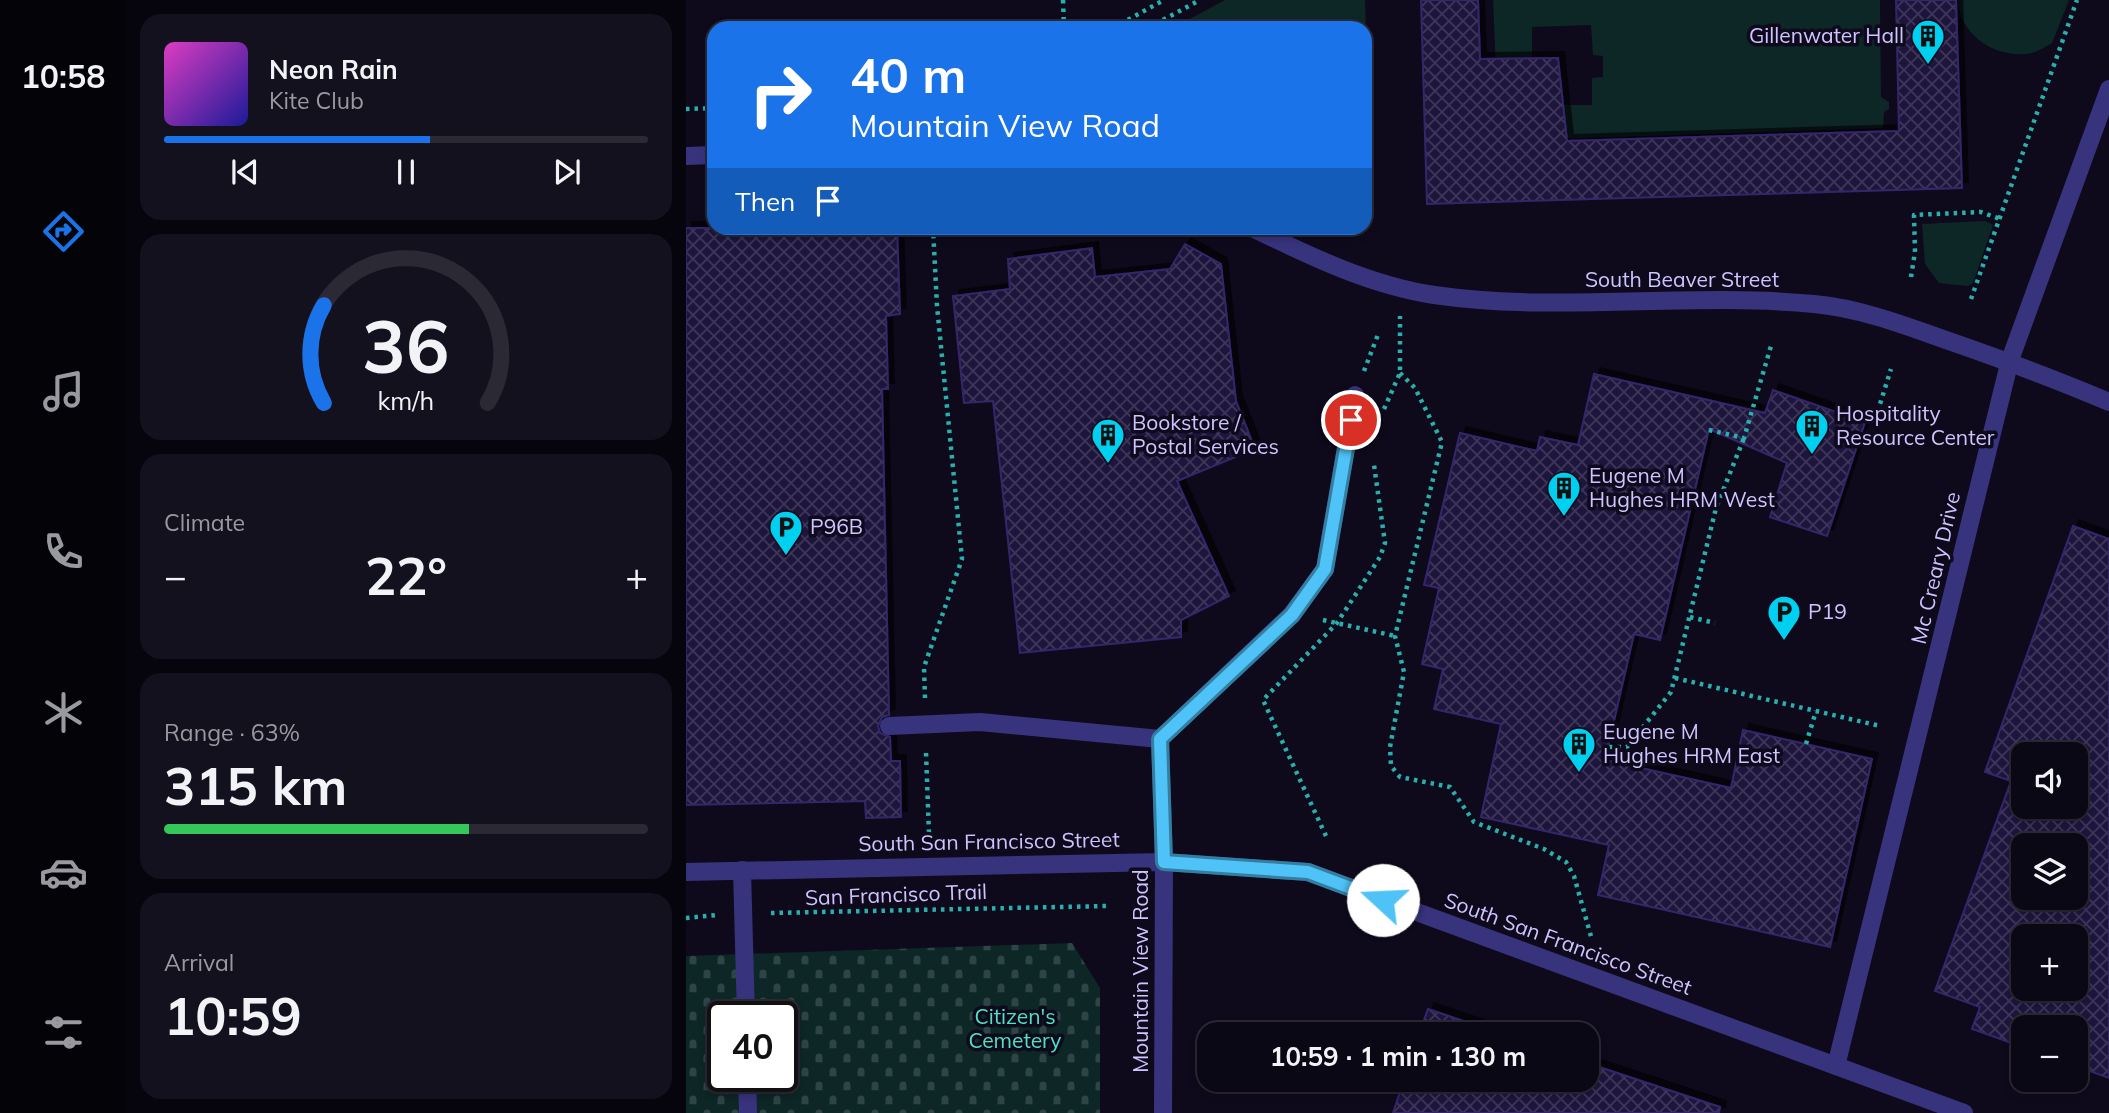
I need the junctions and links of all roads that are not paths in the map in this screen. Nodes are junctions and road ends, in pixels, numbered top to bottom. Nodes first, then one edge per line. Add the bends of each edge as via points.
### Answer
1 (2109, 89) edge
2 (707, 155) edge
3 (686, 156) edge
4 (1267, 235) edge
5 (2010, 360) junction
6 (1355, 395) road end
7 (2109, 402) edge
8 (890, 726) dead end
9 (1160, 739) junction
10 (1164, 862) junction
11 (742, 870) junction
12 (686, 872) edge
13 (746, 1001) edge
14 (1836, 1066) junction
15 (747, 1092) edge
16 (748, 1113) edge
17 (1163, 1113) edge
18 (1964, 1113) edge

1 - 5 street, Mc Creary Drive
2 - 3 street
4 - 5 street, South Beaver Street via 1356,275 1433,295 1548,303 1750,300 1817,304 1894,321
5 - 7 street, South Beaver Street
5 - 14 street, Mc Creary Drive
6 - 9 street via 1325,569 1292,615
8 - 9 street via 980,722
9 - 10 street, Mountain View Road
10 - 11 street, South San Francisco Street
10 - 14 street, South San Francisco Street via 1308,872
10 - 17 street, Mountain View Road
11 - 12 street, South San Francisco Street
11 - 13 street
14 - 18 street, South San Francisco Street
15 - 16 street

